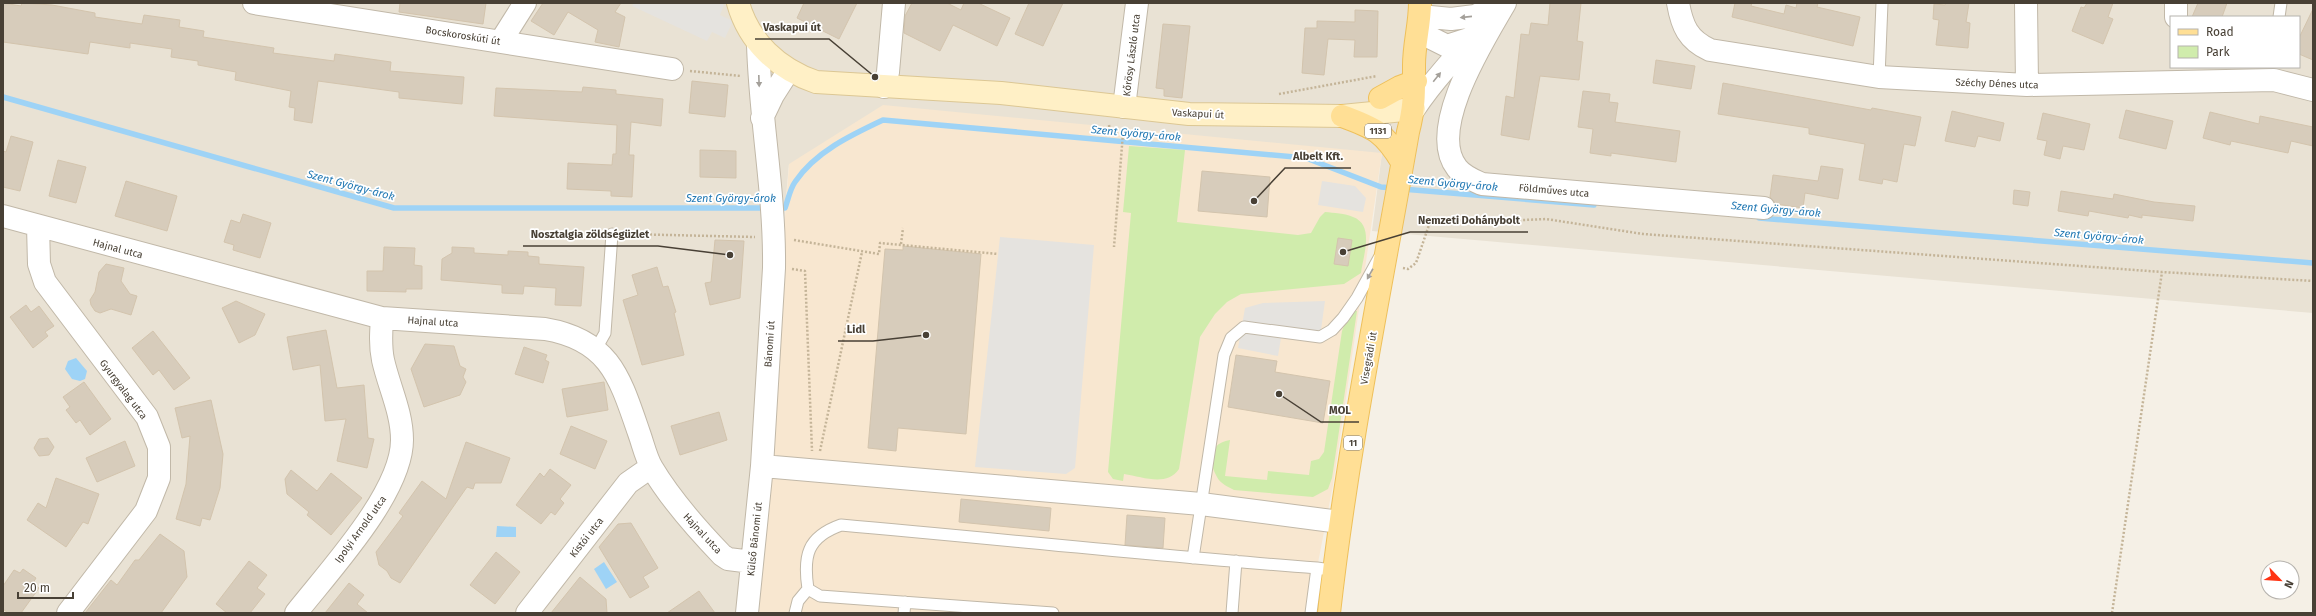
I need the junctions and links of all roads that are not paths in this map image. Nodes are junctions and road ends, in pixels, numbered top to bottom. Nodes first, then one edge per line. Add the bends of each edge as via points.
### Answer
1 (254, 3) edge
2 (525, 3) edge
3 (738, 3) edge
4 (894, 3) edge
5 (1137, 3) edge
6 (1504, 3) edge
7 (1678, 3) edge
8 (1882, 3) edge
9 (2026, 3) edge
10 (2176, 3) edge
11 (2281, 3) edge
12 (1420, 15) edge
13 (2176, 16) edge
14 (2279, 16) edge
15 (1472, 38) junction
16 (501, 41) junction
17 (758, 44) junction
18 (672, 69) road end
19 (790, 70) junction
20 (2176, 74) edge
21 (2275, 74) edge
22 (1880, 77) junction
23 (1416, 81) junction
24 (2027, 85) junction
25 (884, 87) junction
26 (2313, 90) edge
27 (1380, 98) junction
28 (1271, 104) junction
29 (1124, 107) junction
30 (1414, 109) junction
31 (1342, 116) junction
32 (762, 118) junction
33 (1401, 169) junction
34 (1764, 208) dead end
35 (3, 216) edge
36 (38, 226) junction
37 (612, 234) road end
38 (1389, 240) junction
39 (382, 318) junction
40 (596, 349) junction
41 (651, 466) junction
42 (762, 466) junction
43 (1201, 504) junction
44 (1340, 522) junction
45 (1193, 558) junction
46 (1236, 561) junction
47 (752, 562) junction
48 (1325, 569) junction
49 (808, 589) junction
50 (905, 607) edge
51 (68, 613) edge
52 (296, 613) edge
53 (527, 613) edge
54 (747, 613) edge
55 (795, 613) edge
56 (1053, 613) edge
57 (1232, 613) edge
58 (1311, 613) edge
59 (1330, 613) edge

1 - 16 street, Bocskoroskúti út
2 - 16 street
3 - 17 main road, 1131
4 - 25 street via 888,72
5 - 29 street, Kőrösy László utca
6 -> 12 street via 1475,16 1451,19
6 - 15 street
6 - 34 street, Földműves utca via 1460,87 1448,125 1449,148 1456,168 1482,184
7 - 22 street, Széchy Dénes utca via 1680,18 1688,35 1710,50
8 - 22 lane
9 - 24 street
10 - 13 street
11 - 14 lane
12 - 15 street via 1431,38 1447,46
12 - 23 main road, 11 via 1414,66
30 -> 15 street via 1450,61
16 - 18 street, Bocskoroskúti út
17 - 19 main road, Vaskapui út / 1131
17 -> 32 street
19 - 25 main road, Vaskapui út / 1131 via 816,82
19 - 32 street via 772,95
20 - 21 street, Széchy Dénes utca
20 - 24 street, Széchy Dénes utca
21 - 26 street, Széchy Dénes utca
22 - 24 street, Széchy Dénes utca
23 - 27 main road, 1131
23 - 30 main road, 11
25 - 29 main road, Vaskapui út / 1131 via 1001,93
27 - 28 main road, Vaskapui út / 1131
27 - 30 main road, Vaskapui út / 1131 via 1401,101
28 - 29 main road, Vaskapui út / 1131 via 1189,114
28 - 31 main road, Vaskapui út / 1131
30 - 31 main road, Vaskapui út / 1131
30 - 33 main road, 11
31 - 33 main road, 1131 via 1373,127 1392,146
32 - 42 street, Bánomi út via 774,230
33 - 38 main road, 11
35 - 36 street, Hajnal utca
36 - 39 street, Hajnal utca
36 - 51 street, Gyurgyalag utca via 39,264 44,282 146,417 159,447 159,478 146,511
37 - 40 lane via 605,332
38 -> 43 lane via 1357,298 1332,330 1320,337 1244,327 1231,338 1224,355
38 - 44 main road, Visegrádi út / 11
39 - 40 street, Hajnal utca via 545,329 580,338
39 - 52 street, Ipolyi Arnold utca via 383,360 400,418 402,440 398,464 389,488 376,511
40 - 41 street, Hajnal utca via 611,366 624,388
41 - 47 street, Hajnal utca via 690,522 722,555 728,559
41 - 53 street, Kistói utca via 628,483
42 - 43 street
42 - 47 street, Külső Bánomi út
43 - 44 street
43 - 45 lane
44 - 48 main road, Visegrádi út / 11
45 - 46 lane
45 - 49 lane via 841,525 825,531 812,544 804,568
46 - 48 lane
46 - 57 lane
47 - 54 street, Külső Bánomi út
48 - 58 lane, Visegrádi út
48 - 59 main road, Visegrádi út / 11
49 - 50 lane via 820,596
49 - 55 lane via 798,600
50 - 56 lane

